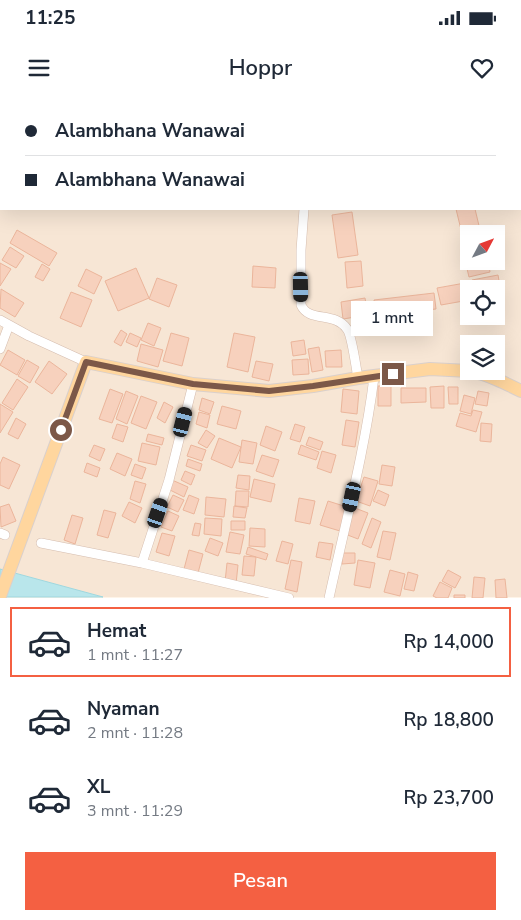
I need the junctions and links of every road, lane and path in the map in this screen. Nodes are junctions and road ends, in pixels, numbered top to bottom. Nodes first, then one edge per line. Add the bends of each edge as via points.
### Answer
1 (304, 210) edge
2 (0, 320) edge
3 (9, 325) junction
4 (0, 349) edge
5 (86, 362) junction
6 (460, 370) edge
7 (374, 376) junction
8 (358, 378) junction
9 (498, 380) edge
10 (193, 384) junction
11 (521, 392) edge
12 (41, 543) dead end
13 (142, 563) junction
14 (0, 596) edge
15 (289, 598) edge
16 (329, 598) edge

1 - 8 street via 302,305 308,314 332,318 348,330
2 - 3 street
3 - 4 street
3 - 5 street
5 - 10 main road
5 - 14 main road
6 - 7 main road via 430,369
7 - 8 main road
7 - 16 street via 370,412
8 - 10 main road via 269,391
9 - 11 main road
10 - 13 street via 169,480
12 - 13 street
13 - 15 street

